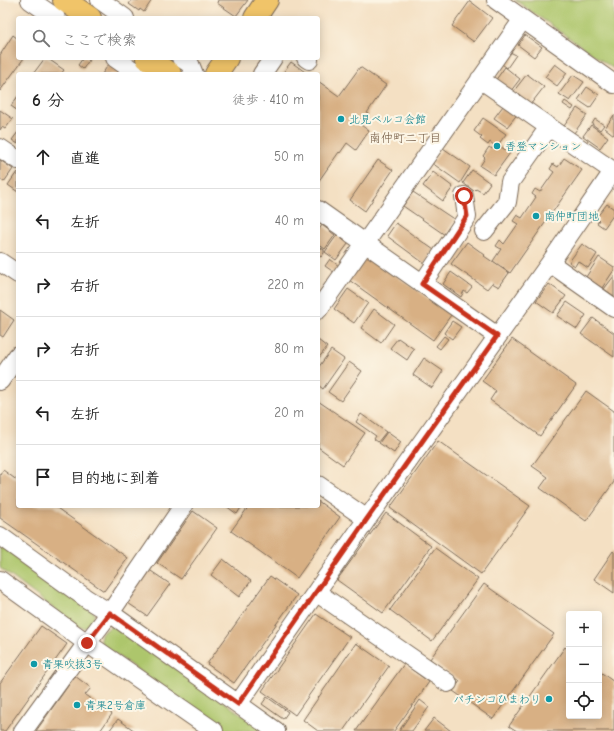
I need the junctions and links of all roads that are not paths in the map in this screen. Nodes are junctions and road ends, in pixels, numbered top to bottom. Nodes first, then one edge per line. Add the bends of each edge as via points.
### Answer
1 (30, 0) edge
2 (64, 0) edge
3 (100, 0) edge
4 (267, 0) edge
5 (496, 0) edge
6 (53, 16) edge
7 (87, 16) edge
8 (122, 16) edge
9 (255, 16) edge
10 (523, 19) junction
11 (118, 60) edge
12 (150, 60) edge
13 (184, 60) edge
14 (226, 60) edge
15 (272, 60) edge
16 (135, 72) edge
17 (167, 72) edge
18 (193, 72) edge
19 (217, 72) edge
20 (263, 72) edge
21 (480, 79) junction
22 (614, 84) edge
23 (549, 126) junction
24 (0, 148) edge
25 (16, 159) edge
26 (612, 175) edge
27 (464, 196) dead end
28 (320, 211) edge
29 (484, 231) dead end
30 (365, 244) junction
31 (0, 262) edge
32 (550, 263) junction
33 (16, 273) edge
34 (422, 284) junction
35 (320, 307) edge
36 (614, 308) edge
37 (497, 336) junction
38 (16, 358) edge
39 (0, 381) edge
40 (320, 486) edge
41 (182, 508) edge
42 (367, 519) junction
43 (0, 536) edge
44 (0, 580) edge
45 (316, 592) junction
46 (110, 613) junction
47 (87, 643) junction
48 (448, 683) dead end
49 (238, 704) junction
50 (23, 731) edge
51 (214, 731) edge
52 (276, 731) edge

1 - 6 street
2 - 7 main road
3 - 8 street
4 - 9 main road
5 - 10 street
10 - 21 street
10 - 22 street
11 - 16 street
12 - 17 main road
13 - 18 street via 190,64
14 - 19 main road
15 - 20 street
21 - 23 street
21 - 30 street
23 - 26 street
23 - 29 street via 510,182 507,202
24 - 25 street
26 - 32 street
27 - 34 street via 467,216
28 - 30 street
30 - 34 street
30 - 35 street
31 - 33 street
32 - 36 street
32 - 37 street
34 - 37 street
37 - 42 street
38 - 39 street
40 - 42 street
41 - 46 street
42 - 45 street
43 - 46 street
44 - 47 street
45 - 48 street
45 - 49 street
46 - 47 street
46 - 49 street
47 - 50 street
47 - 51 street
49 - 52 street

